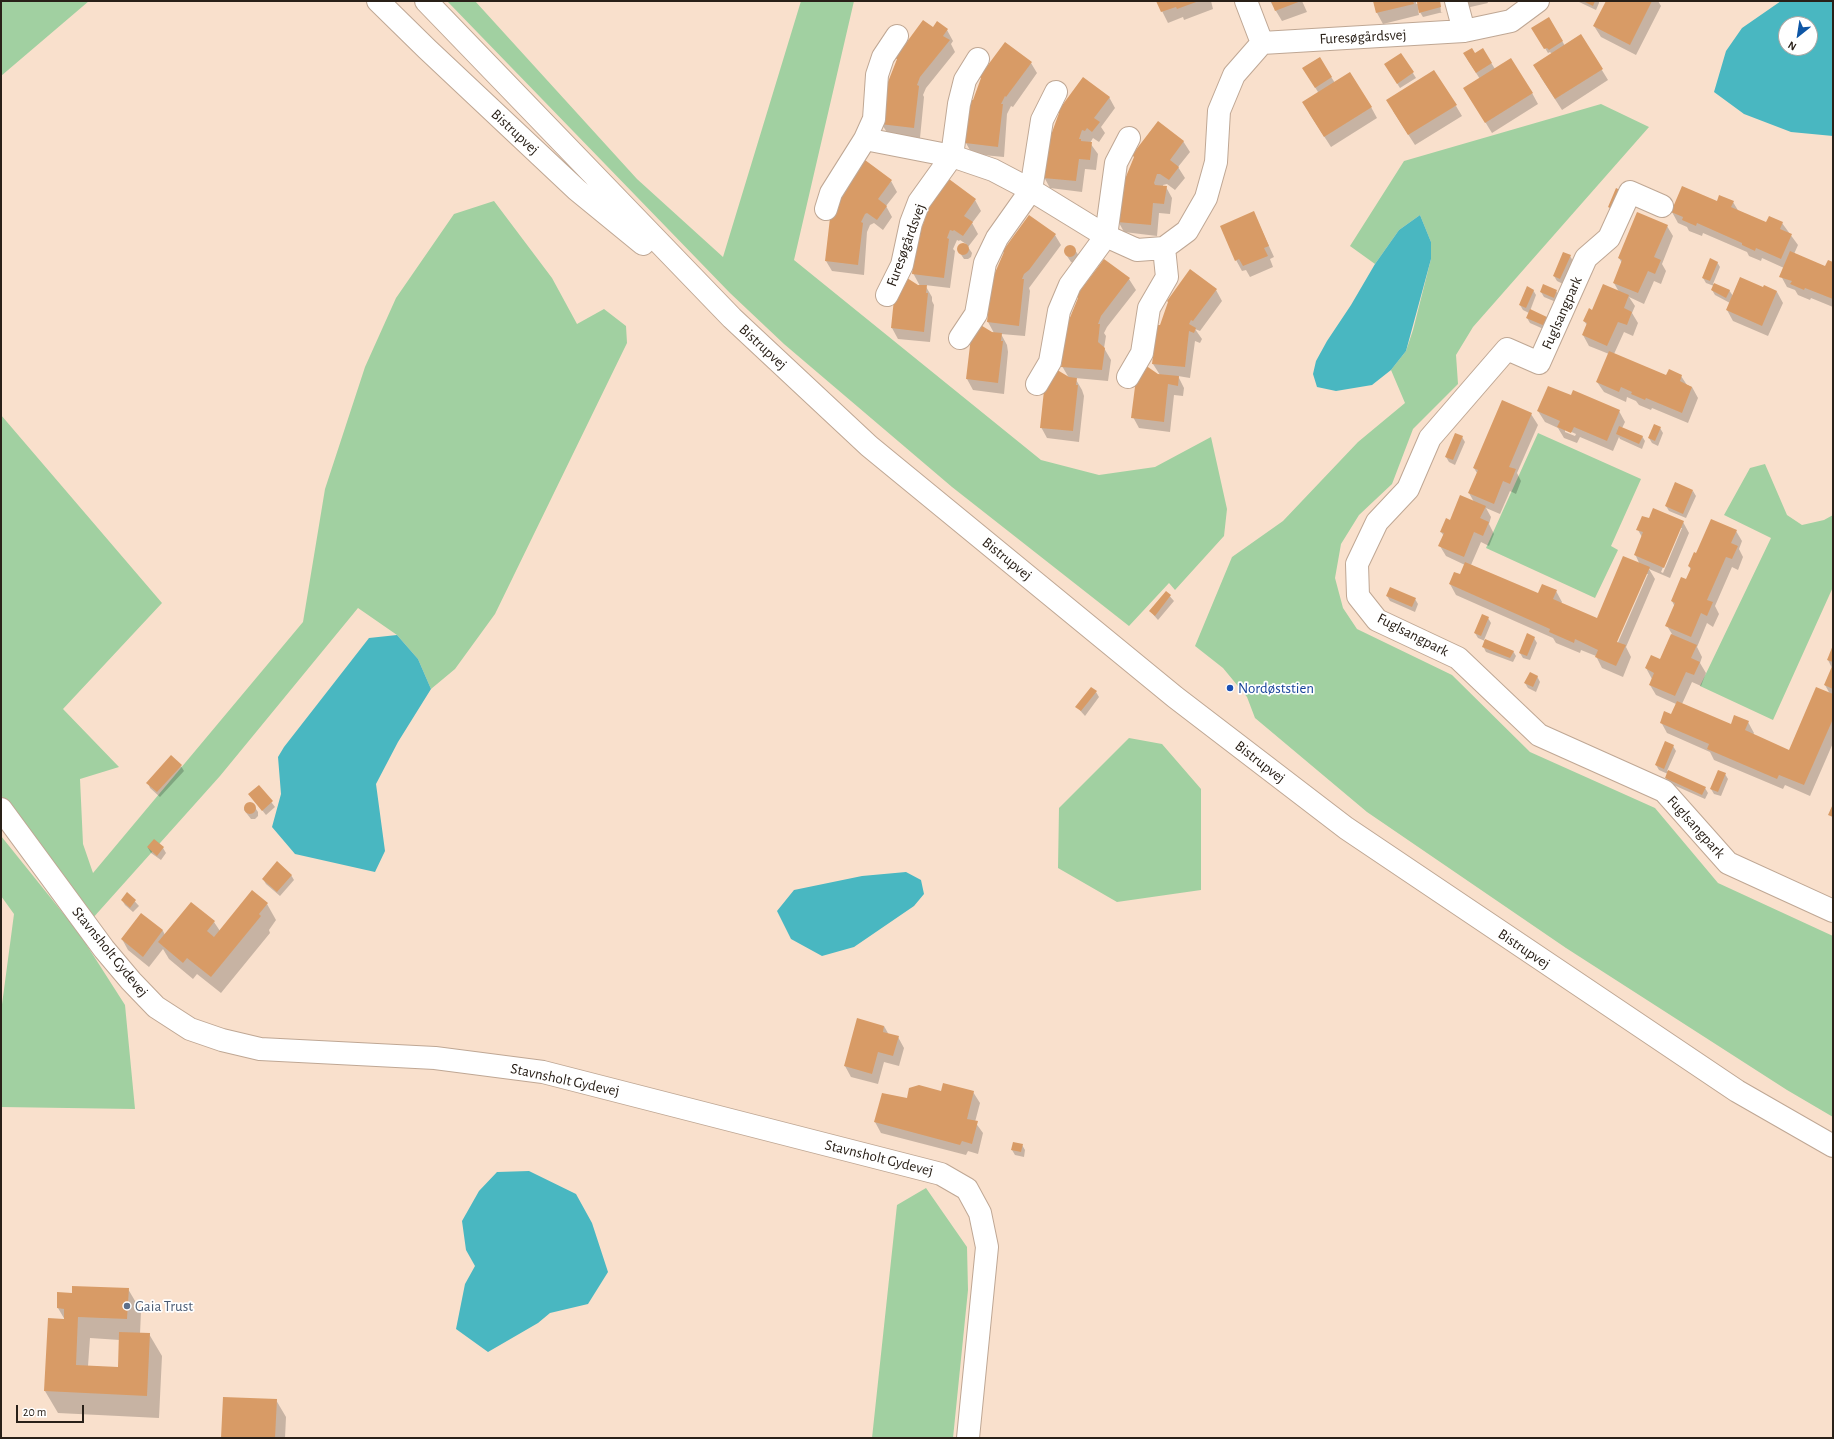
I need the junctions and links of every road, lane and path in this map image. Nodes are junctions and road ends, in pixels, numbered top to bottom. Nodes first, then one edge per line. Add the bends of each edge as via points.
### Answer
1 (378, 1) edge
2 (426, 1) edge
3 (1246, 1) edge
4 (1456, 1) edge
5 (1538, 1) edge
6 (1464, 31) junction
7 (897, 36) dead end
8 (1262, 43) junction
9 (978, 59) dead end
10 (1056, 92) dead end
11 (1129, 138) dead end
12 (865, 140) junction
13 (952, 156) junction
14 (1031, 190) junction
15 (1662, 206) dead end
16 (826, 209) dead end
17 (1106, 236) junction
18 (1164, 248) junction
19 (887, 295) dead end
20 (732, 318) junction
21 (960, 338) dead end
22 (1128, 377) dead end
23 (1037, 384) dead end
24 (1, 809) edge
25 (1833, 911) edge
26 (1833, 1146) edge
27 (968, 1438) edge

1 - 20 street, Bistrupvej via 577,190
2 - 20 street, Bistrupvej
3 - 8 street
4 - 6 street
5 - 6 street, Furesøgårdsvej via 1511,21
6 - 8 street, Furesøgårdsvej
7 - 12 street via 883,57 877,75 874,119
8 - 18 street via 1234,75 1218,111 1216,162 1206,198 1187,231
9 - 13 street, Furesøgårdsvej via 965,80
10 - 14 street via 1042,120
11 - 17 street via 1116,163
12 - 13 street
12 - 16 street via 831,193
13 - 14 street via 993,170
13 - 19 street, Furesøgårdsvej via 919,202 911,223 902,265
14 - 17 street
14 - 21 street via 985,263 976,314
15 - 25 street, Fuglsangpark via 1630,192 1609,238 1586,258 1540,363 1506,349 1430,438 1408,489 1377,522 1357,564 1358,596 1377,620 1458,658 1539,735 1664,791 1728,863
17 - 18 street via 1137,250
17 - 23 street via 1070,285 1059,311 1050,362
18 - 22 street via 1167,277 1149,308 1142,353
20 - 26 street, Bistrupvej via 869,446 1175,697 1346,828 1737,1092
24 - 27 street, Stavnsholt Gydevej via 104,949 131,981 156,1007 190,1029 260,1049 435,1058 543,1072 941,1174 967,1189 980,1213 987,1247

